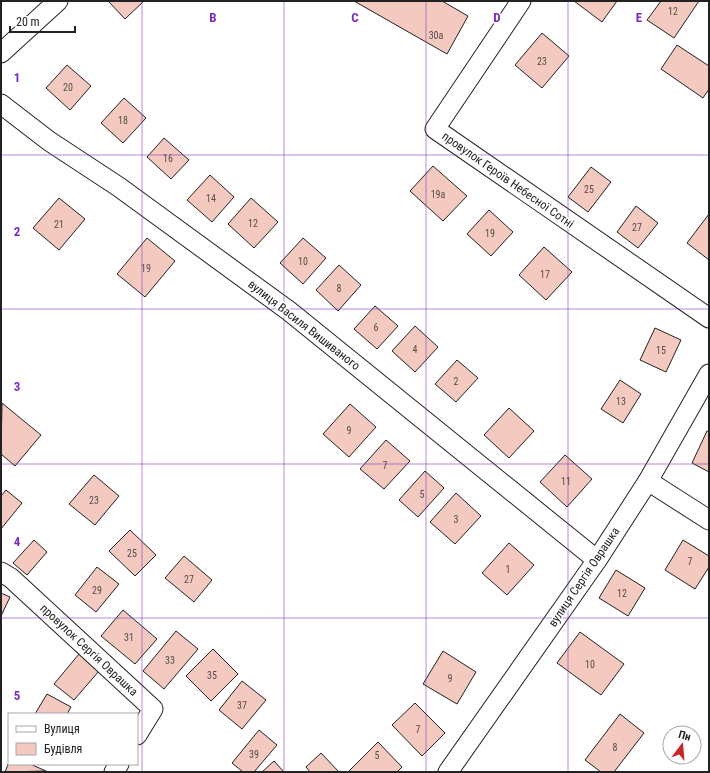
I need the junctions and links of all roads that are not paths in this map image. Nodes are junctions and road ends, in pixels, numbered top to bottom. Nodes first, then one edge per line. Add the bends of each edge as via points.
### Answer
1 (58, 1) edge
2 (521, 1) edge
3 (1, 53) edge
4 (1, 104) edge
5 (709, 318) edge
6 (709, 374) edge
7 (648, 481) junction
8 (709, 520) edge
9 (597, 560) junction
10 (1, 572) edge
11 (138, 733) edge
12 (448, 772) edge

1 - 3 street
2 - 5 street, провулок Героїв Небесної Сотні via 435,129
4 - 9 street, вулиця Василя Вишиваного via 49,141 119,187 290,311
6 - 7 street, вулиця Сергія Оврашка
7 - 8 street
7 - 9 street, вулиця Сергія Оврашка
9 - 12 street, вулиця Сергія Оврашка
10 - 11 street, провулок Сергія Оврашка via 11,578 153,709

